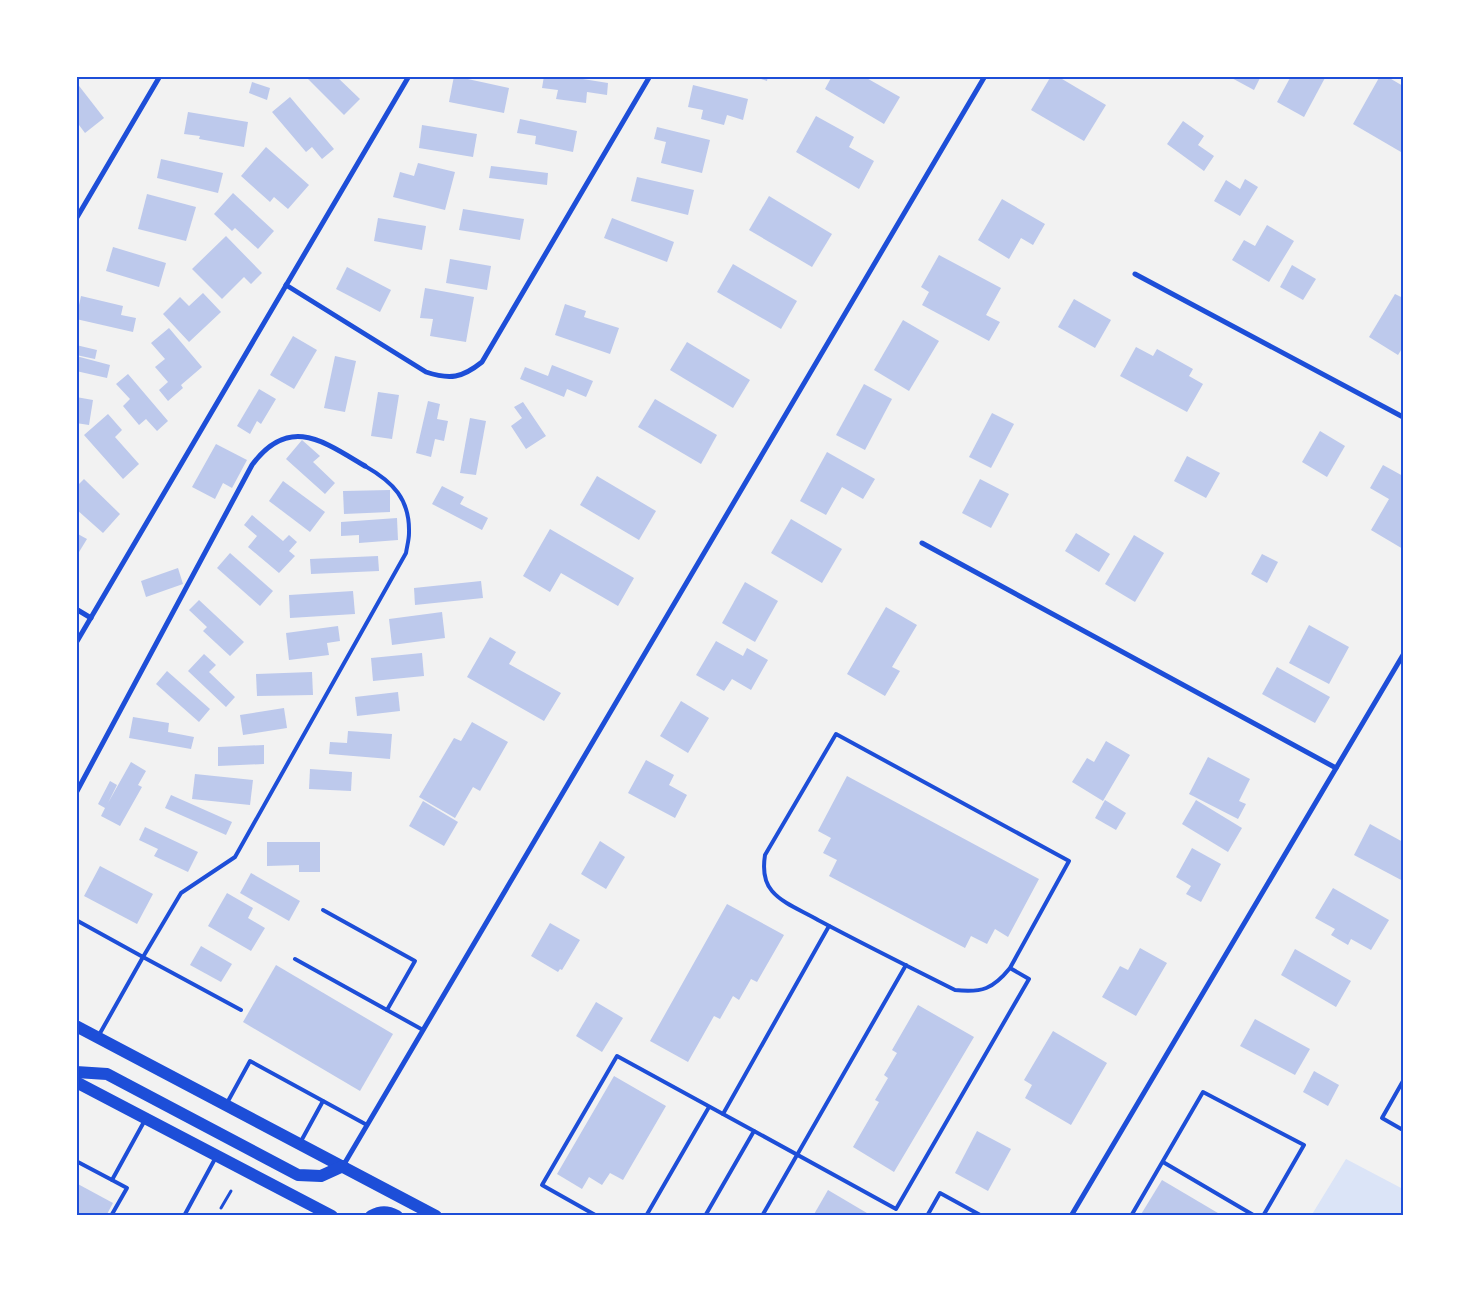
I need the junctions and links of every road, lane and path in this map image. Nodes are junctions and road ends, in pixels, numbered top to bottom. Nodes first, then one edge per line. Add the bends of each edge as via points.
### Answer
1 (160, 76) edge
2 (409, 76) edge
3 (650, 76) edge
4 (985, 76) edge
5 (76, 219) edge
6 (1135, 274) dead end
7 (286, 285) junction
8 (1403, 417) edge
9 (365, 466) joint
10 (922, 543) dead end
11 (76, 609) edge
12 (91, 618) junction
13 (76, 643) edge
14 (1403, 655) edge
15 (1336, 768) junction
16 (76, 793) edge
17 (323, 910) dead end
18 (76, 920) edge
19 (829, 926) junction
20 (143, 957) junction
21 (295, 960) dead end
22 (906, 965) junction
23 (1010, 968) junction
24 (240, 1010) dead end
25 (387, 1010) junction
26 (76, 1026) edge
27 (422, 1030) junction
28 (97, 1037) junction
29 (76, 1072) edge
30 (1403, 1081) edge
31 (76, 1082) edge
32 (322, 1101) junction
33 (226, 1105) junction
34 (709, 1107) junction
35 (723, 1114) junction
36 (146, 1118) junction
37 (367, 1125) junction
38 (1403, 1130) edge
39 (754, 1131) junction
40 (300, 1144) junction
41 (217, 1155) junction
42 (797, 1155) junction
43 (76, 1161) edge
44 (1163, 1162) junction
45 (342, 1166) junction
46 (112, 1180) junction
47 (231, 1191) dead end
48 (221, 1208) dead end
49 (111, 1216) edge
50 (184, 1216) edge
51 (332, 1216) edge
52 (371, 1216) edge
53 (397, 1216) edge
54 (436, 1216) edge
55 (597, 1216) edge
56 (646, 1216) edge
57 (705, 1216) edge
58 (762, 1216) edge
59 (927, 1216) edge
60 (982, 1216) edge
61 (1071, 1216) edge
62 (1131, 1216) edge
63 (1255, 1216) edge
64 (1263, 1216) edge

1 - 5 street
2 - 7 street
3 - 7 street via 482,362 470,372 440,377 426,372
4 - 27 street
6 - 8 street
7 - 12 street
9 - 16 street via 325,442 309,437 292,437 262,451
9 - 20 lane via 393,485 402,499 409,534 406,553 235,857 181,893
10 - 15 street
11 - 12 street
12 - 13 street
14 - 15 street
15 - 61 street
17 - 25 lane via 415,961
18 - 20 lane
19 - 22 lane
19 - 23 lane via 779,898 765,879 763,867 765,855 836,734 1069,861
19 - 35 lane
20 - 24 lane
20 - 28 lane
21 - 25 lane
22 - 23 lane via 955,990 971,992 986,989
22 - 42 lane
23 - 42 lane via 1029,979 896,1209
25 - 27 lane
26 - 28 main road
27 - 37 street
28 - 33 main road
29 - 45 main road via 107,1074 298,1175 321,1176
30 - 38 lane via 1382,1118
31 - 36 main road
32 - 33 lane via 250,1061
32 - 37 lane
32 - 40 lane
33 - 40 main road
34 - 35 lane
34 - 55 lane via 617,1056 542,1186
34 - 56 lane
35 - 39 lane
36 - 41 main road
36 - 46 lane
37 - 45 street
39 - 42 lane
39 - 57 lane
40 - 45 main road
41 - 50 lane
41 - 51 main road
42 - 58 lane
43 - 46 lane
44 - 62 lane
44 - 63 lane
44 - 64 lane via 1203,1092 1304,1145
45 - 54 main road
46 - 49 lane via 127,1188
47 - 48 path
52 - 53 main road via 385,1212
59 - 60 lane via 940,1193

